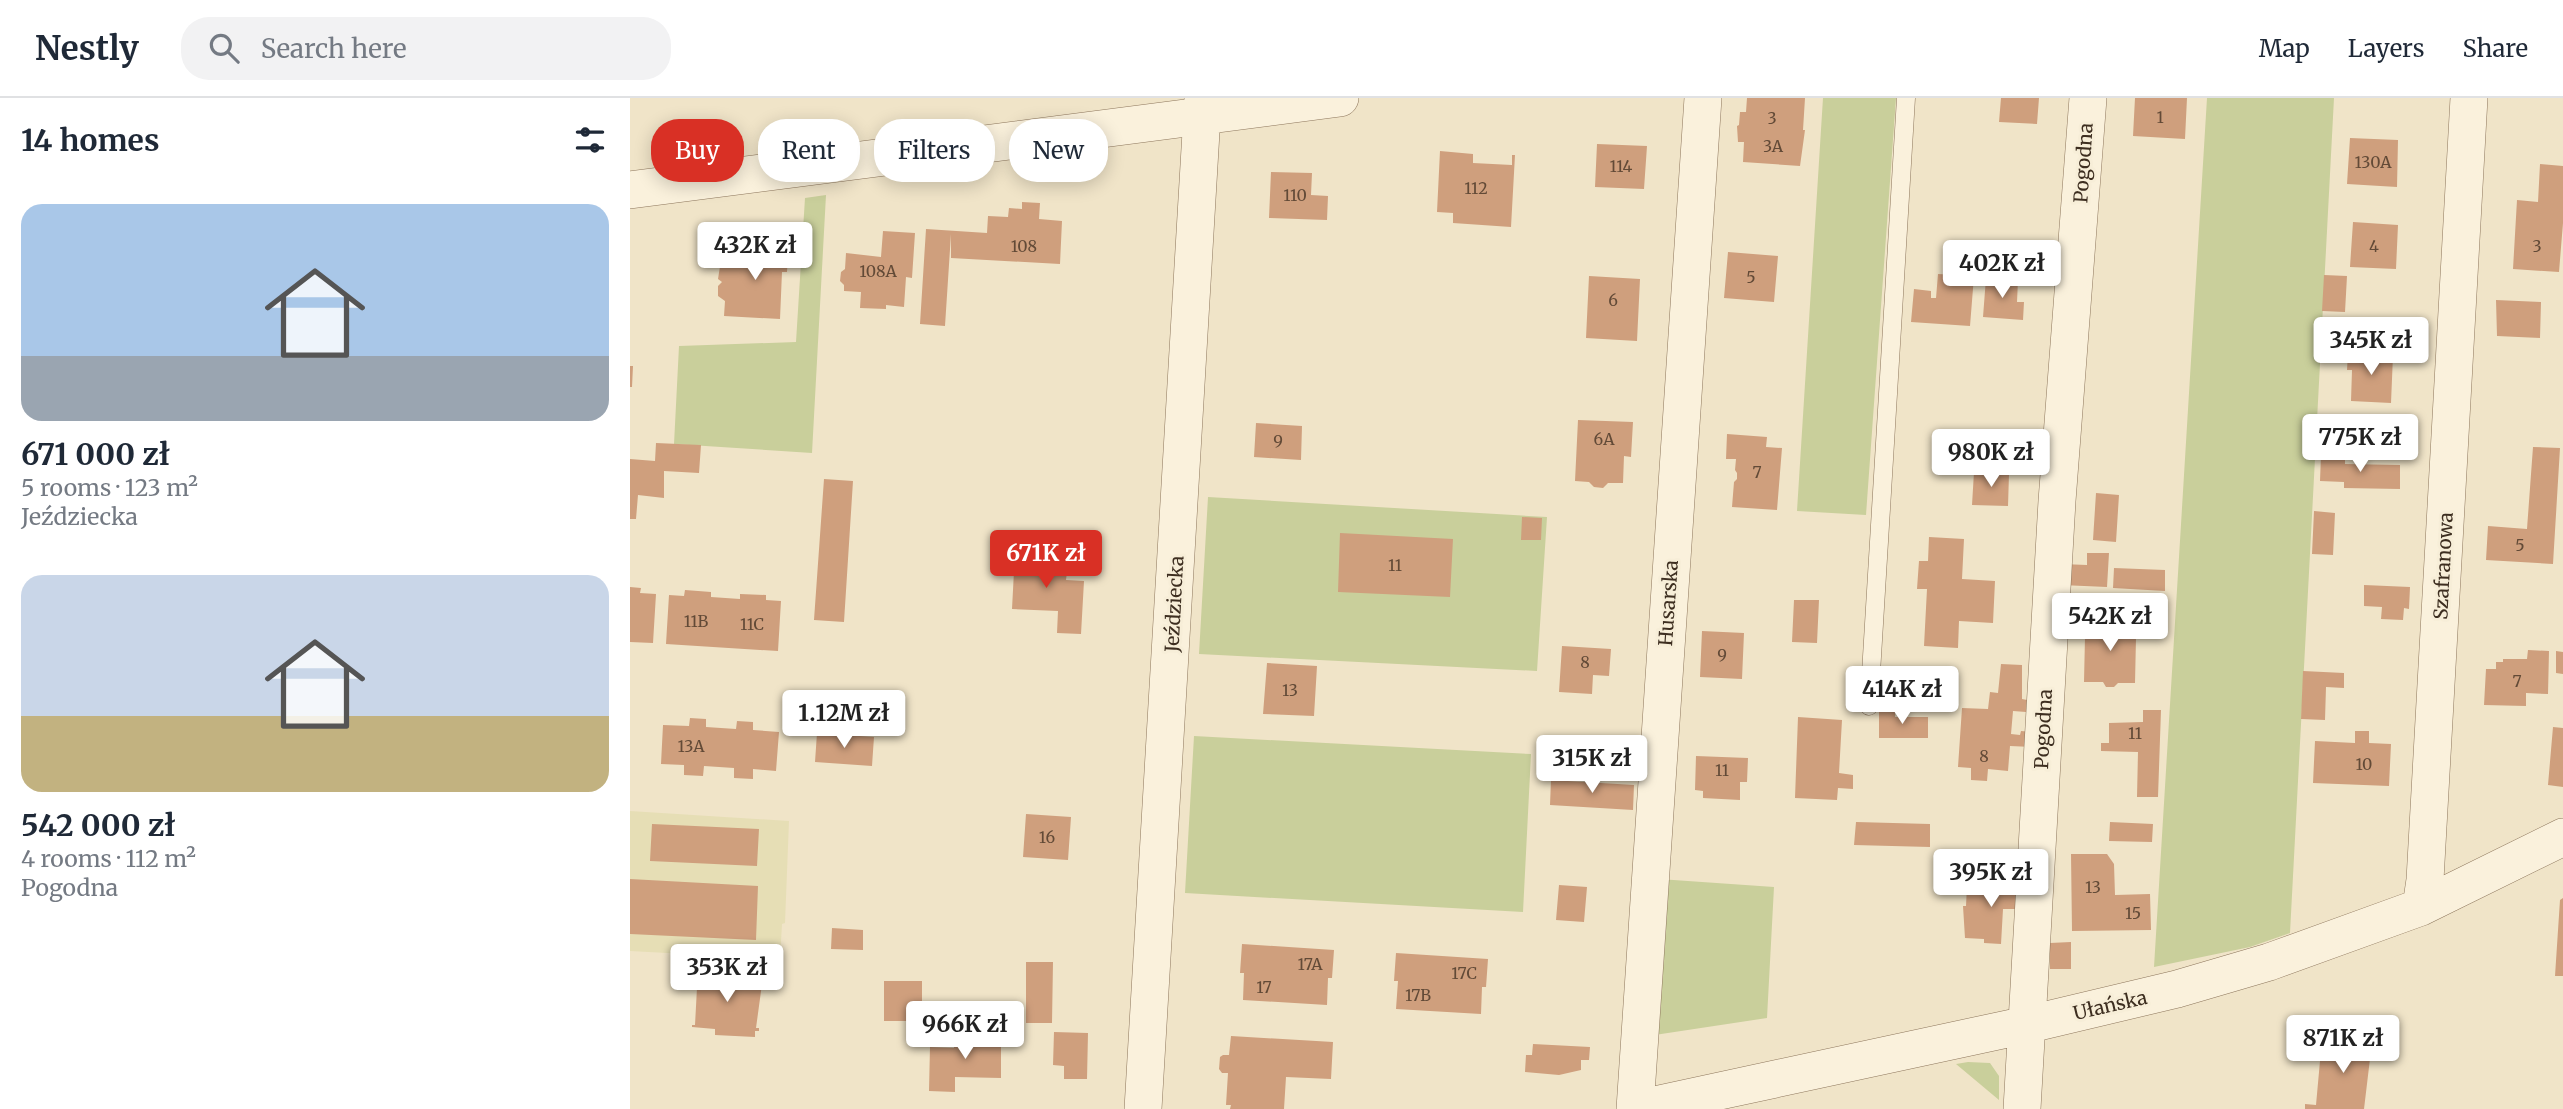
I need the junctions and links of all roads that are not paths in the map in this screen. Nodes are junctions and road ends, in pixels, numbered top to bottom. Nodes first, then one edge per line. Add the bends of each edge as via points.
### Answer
1 (1340, 98) edge
2 (1703, 98) edge
3 (1906, 98) edge
4 (2088, 98) edge
5 (2469, 98) edge
6 (1203, 107) edge
7 (630, 190) edge
8 (1869, 706) dead end
9 (2563, 837) edge
10 (2421, 907) junction
11 (2026, 1025) junction
12 (1143, 1109) edge
13 (1635, 1109) edge
14 (2022, 1109) edge

1 - 6 street
2 - 13 street, Husarska
3 - 8 lane
4 - 11 street, Pogodna via 2057,501
5 - 10 street, Szafranowa
6 - 7 street
6 - 12 street, Jeździecka
9 - 10 street, Ułańska
10 - 11 street, Ułańska via 2269,962
11 - 13 street, Ułańska
11 - 14 street, Pogodna

